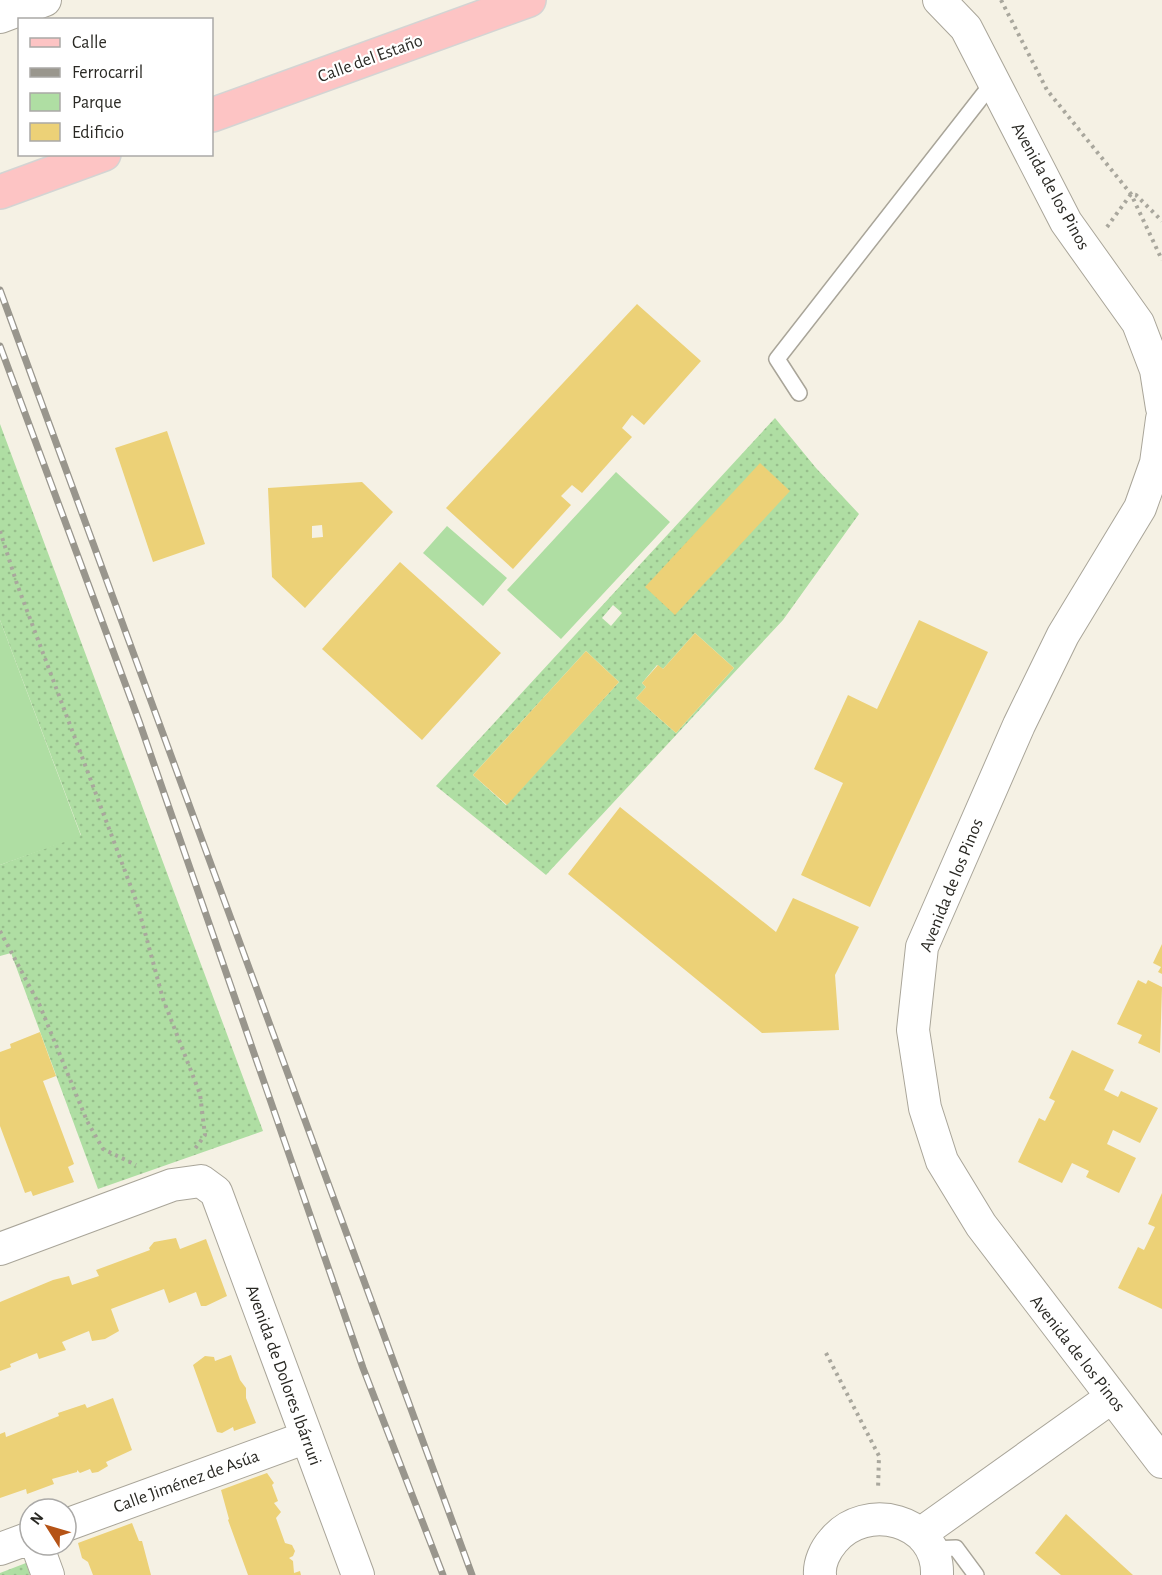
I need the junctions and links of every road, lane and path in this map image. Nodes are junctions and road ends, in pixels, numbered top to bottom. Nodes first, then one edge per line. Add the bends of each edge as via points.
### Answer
1 (45, 0) edge
2 (529, 0) edge
3 (939, 0) edge
4 (1001, 0) edge
5 (964, 14) edge
6 (0, 17) edge
7 (994, 81) junction
8 (213, 115) edge
9 (99, 156) edge
10 (0, 192) edge
11 (1131, 194) junction
12 (1162, 221) edge
13 (1084, 249) junction
14 (1162, 260) edge
15 (800, 393) dead end
16 (1162, 408) edge
17 (1162, 419) edge
18 (0, 531) edge
19 (0, 931) edge
20 (144, 1168) dead end
21 (194, 1170) junction
22 (0, 1249) edge
23 (825, 1353) dead end
24 (1112, 1397) junction
25 (307, 1437) junction
26 (1162, 1462) edge
27 (878, 1517) junction
28 (78, 1521) edge
29 (18, 1542) edge
30 (0, 1549) edge
31 (929, 1553) edge
32 (41, 1557) edge
33 (48, 1575) edge
34 (358, 1575) edge
35 (820, 1575) edge
36 (976, 1575) edge

1 - 6 street
2 - 8 main road, Calle del Estaño
3 - 5 street, Avenida de los Pinos
4 - 11 path via 1047,90
5 - 7 street, Avenida de los Pinos
7 - 13 street, Avenida de los Pinos via 1066,222
7 - 15 lane via 777,360
9 - 10 main road
11 - 12 path
11 - 13 path via 1107,227
11 - 14 path
13 - 16 street, Avenida de los Pinos via 1138,323 1156,370
17 - 24 street, Avenida de los Pinos via 1156,463 1140,508 1063,635 922,946 913,1030 925,1108 942,1161 981,1225
18 - 21 path via 137,903 163,999 200,1094 205,1135
19 - 20 path via 40,1006 87,1121 103,1149
21 - 22 street via 172,1185
21 - 25 street, Avenida de Dolores Ibárruri via 216,1192
23 - 27 path via 879,1456
24 - 26 street, Avenida de los Pinos
24 - 31 street
25 - 28 street, Calle Jiménez de Asúa
25 - 34 street, Avenida de Dolores Ibárruri
27 - 31 street via 903,1522
27 - 35 street via 858,1521 840,1532 826,1549
29 - 30 street
31 - 36 lane via 956,1548
32 - 33 street

